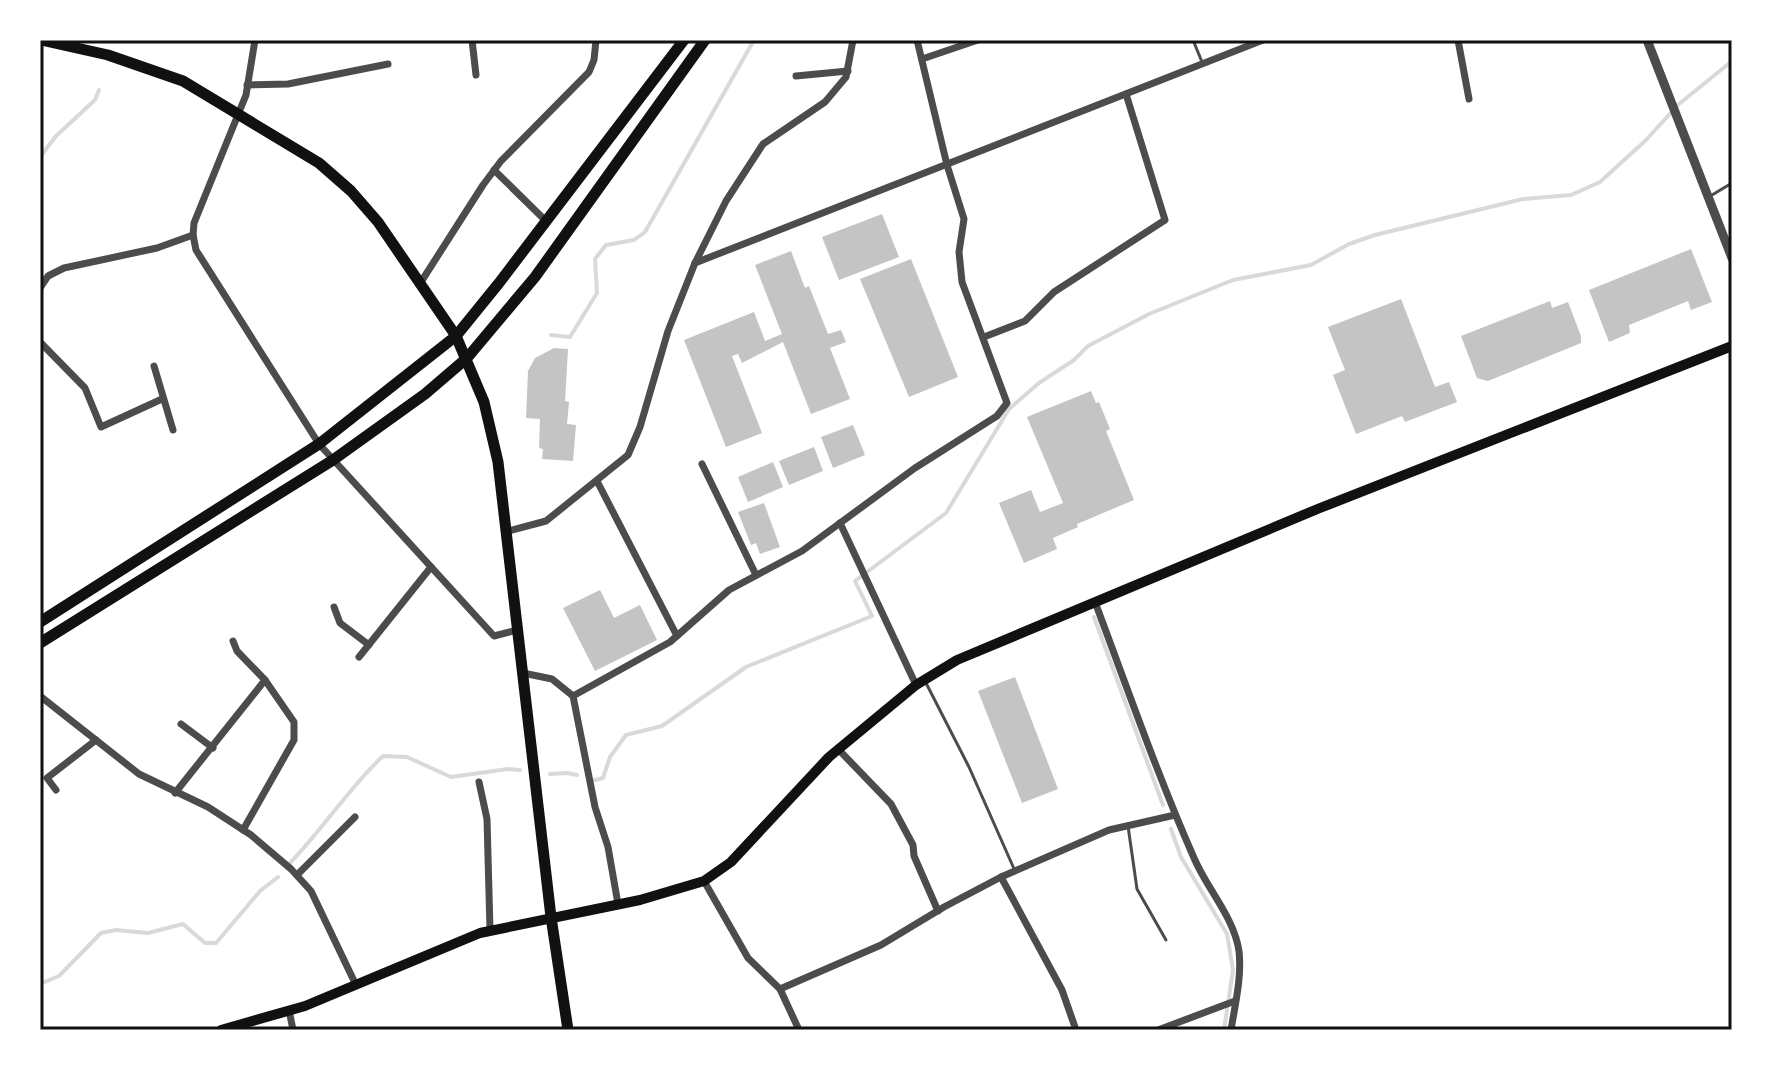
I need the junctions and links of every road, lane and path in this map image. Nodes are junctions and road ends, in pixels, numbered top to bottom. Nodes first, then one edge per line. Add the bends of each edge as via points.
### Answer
1 (41, 40) edge
2 (255, 40) edge
3 (472, 40) edge
4 (596, 40) edge
5 (684, 40) edge
6 (705, 40) edge
7 (853, 40) edge
8 (917, 40) edge
9 (978, 40) edge
10 (1193, 40) edge
11 (1263, 40) edge
12 (1458, 40) edge
13 (1647, 40) edge
14 (922, 59) junction
15 (388, 64) dead end
16 (1202, 64) junction
17 (848, 71) junction
18 (476, 75) dead end
19 (796, 76) dead end
20 (247, 85) junction
21 (1126, 94) junction
22 (1469, 99) dead end
23 (238, 112) junction
24 (947, 165) junction
25 (494, 170) junction
26 (1732, 183) edge
27 (1708, 197) junction
28 (547, 222) junction
29 (193, 235) junction
30 (1732, 258) edge
31 (695, 263) junction
32 (421, 282) junction
33 (40, 288) edge
34 (456, 336) junction
35 (984, 337) junction
36 (40, 342) edge
37 (1732, 346) edge
38 (467, 358) junction
39 (154, 366) dead end
40 (162, 399) junction
41 (173, 430) dead end
42 (319, 444) junction
43 (333, 460) junction
44 (702, 464) dead end
45 (597, 481) junction
46 (840, 523) junction
47 (508, 531) junction
48 (431, 567) junction
49 (756, 575) junction
50 (1095, 602) junction
51 (334, 607) dead end
52 (40, 622) edge
53 (517, 630) junction
54 (677, 636) junction
55 (233, 641) dead end
56 (40, 643) edge
57 (369, 645) junction
58 (359, 657) dead end
59 (523, 673) junction
60 (265, 680) junction
61 (920, 682) junction
62 (40, 696) edge
63 (573, 696) junction
64 (181, 724) dead end
65 (96, 740) junction
66 (213, 748) junction
67 (838, 749) junction
68 (479, 782) dead end
69 (56, 790) dead end
70 (175, 793) junction
71 (1175, 815) junction
72 (355, 817) dead end
73 (1128, 826) junction
74 (243, 830) junction
75 (1015, 871) junction
76 (297, 875) junction
77 (1001, 877) junction
78 (704, 881) junction
79 (618, 904) junction
80 (938, 911) junction
81 (551, 917) junction
82 (490, 930) junction
83 (1166, 940) dead end
84 (355, 983) junction
85 (780, 989) junction
86 (1235, 1001) junction
87 (289, 1010) junction
88 (221, 1030) edge
89 (293, 1030) edge
90 (568, 1030) edge
91 (799, 1030) edge
92 (1076, 1030) edge
93 (1158, 1030) edge
94 (1231, 1030) edge

1 - 23 main road via 108,55 183,81
2 - 20 street
3 - 18 street
4 - 25 street via 589,72
5 - 28 main road
6 - 38 main road via 544,265
7 - 17 street
8 - 14 street
9 - 14 street
10 - 16 lane
11 - 16 street
12 - 22 street
13 - 27 street
14 - 24 street
15 - 20 street via 288,84
16 - 21 street
17 - 19 street
17 - 31 street via 825,102 763,144
20 - 23 street
21 - 24 street
21 - 35 street via 1165,220 1054,292 1025,321
23 - 29 street
23 - 32 main road via 319,163 351,191
24 - 31 street
24 - 35 street via 964,219 962,282
25 - 28 street
25 - 32 street
26 - 27 lane
27 - 30 street
28 - 34 main road
29 - 33 street via 64,268 48,276
29 - 42 street via 196,250
31 - 45 street via 628,455
32 - 34 main road
34 - 38 main road
34 - 42 main road
35 - 46 street via 1007,403 997,416
36 - 40 street via 85,388 101,427
37 - 50 main road
38 - 43 main road
38 - 47 main road via 484,402
39 - 40 street
40 - 41 street
42 - 43 street
42 - 52 main road
43 - 48 street
43 - 56 main road
44 - 49 street
45 - 47 street via 546,521
45 - 54 street
46 - 49 street
46 - 61 street
47 - 53 main road
48 - 53 street via 494,636
48 - 57 street
49 - 54 street via 729,590
50 - 61 main road via 957,660
50 - 71 street
51 - 57 street via 340,623
53 - 59 main road
54 - 63 street
55 - 60 street
57 - 58 street
59 - 63 street via 552,679
59 - 81 main road
60 - 66 street
60 - 74 street via 294,722 294,740
61 - 67 main road
61 - 75 lane via 969,767
62 - 65 street
63 - 79 street
64 - 66 street
65 - 69 street via 47,778
65 - 70 street via 139,774
66 - 70 street
67 - 78 main road via 731,862
67 - 80 street via 891,804
68 - 82 street via 487,819
70 - 74 street
71 - 73 street
71 - 86 street via 1234,932 1240,971
72 - 76 street
73 - 75 street
73 - 83 lane via 1137,889
74 - 76 street
75 - 77 street
76 - 84 street via 326,917
77 - 80 street
77 - 92 street via 1062,990
78 - 79 main road
78 - 85 street via 748,958
79 - 81 main road
80 - 85 street via 881,945
81 - 82 main road
81 - 90 main road
82 - 84 main road
84 - 87 main road
85 - 91 street
86 - 93 street
86 - 94 street
87 - 88 main road
87 - 89 street

